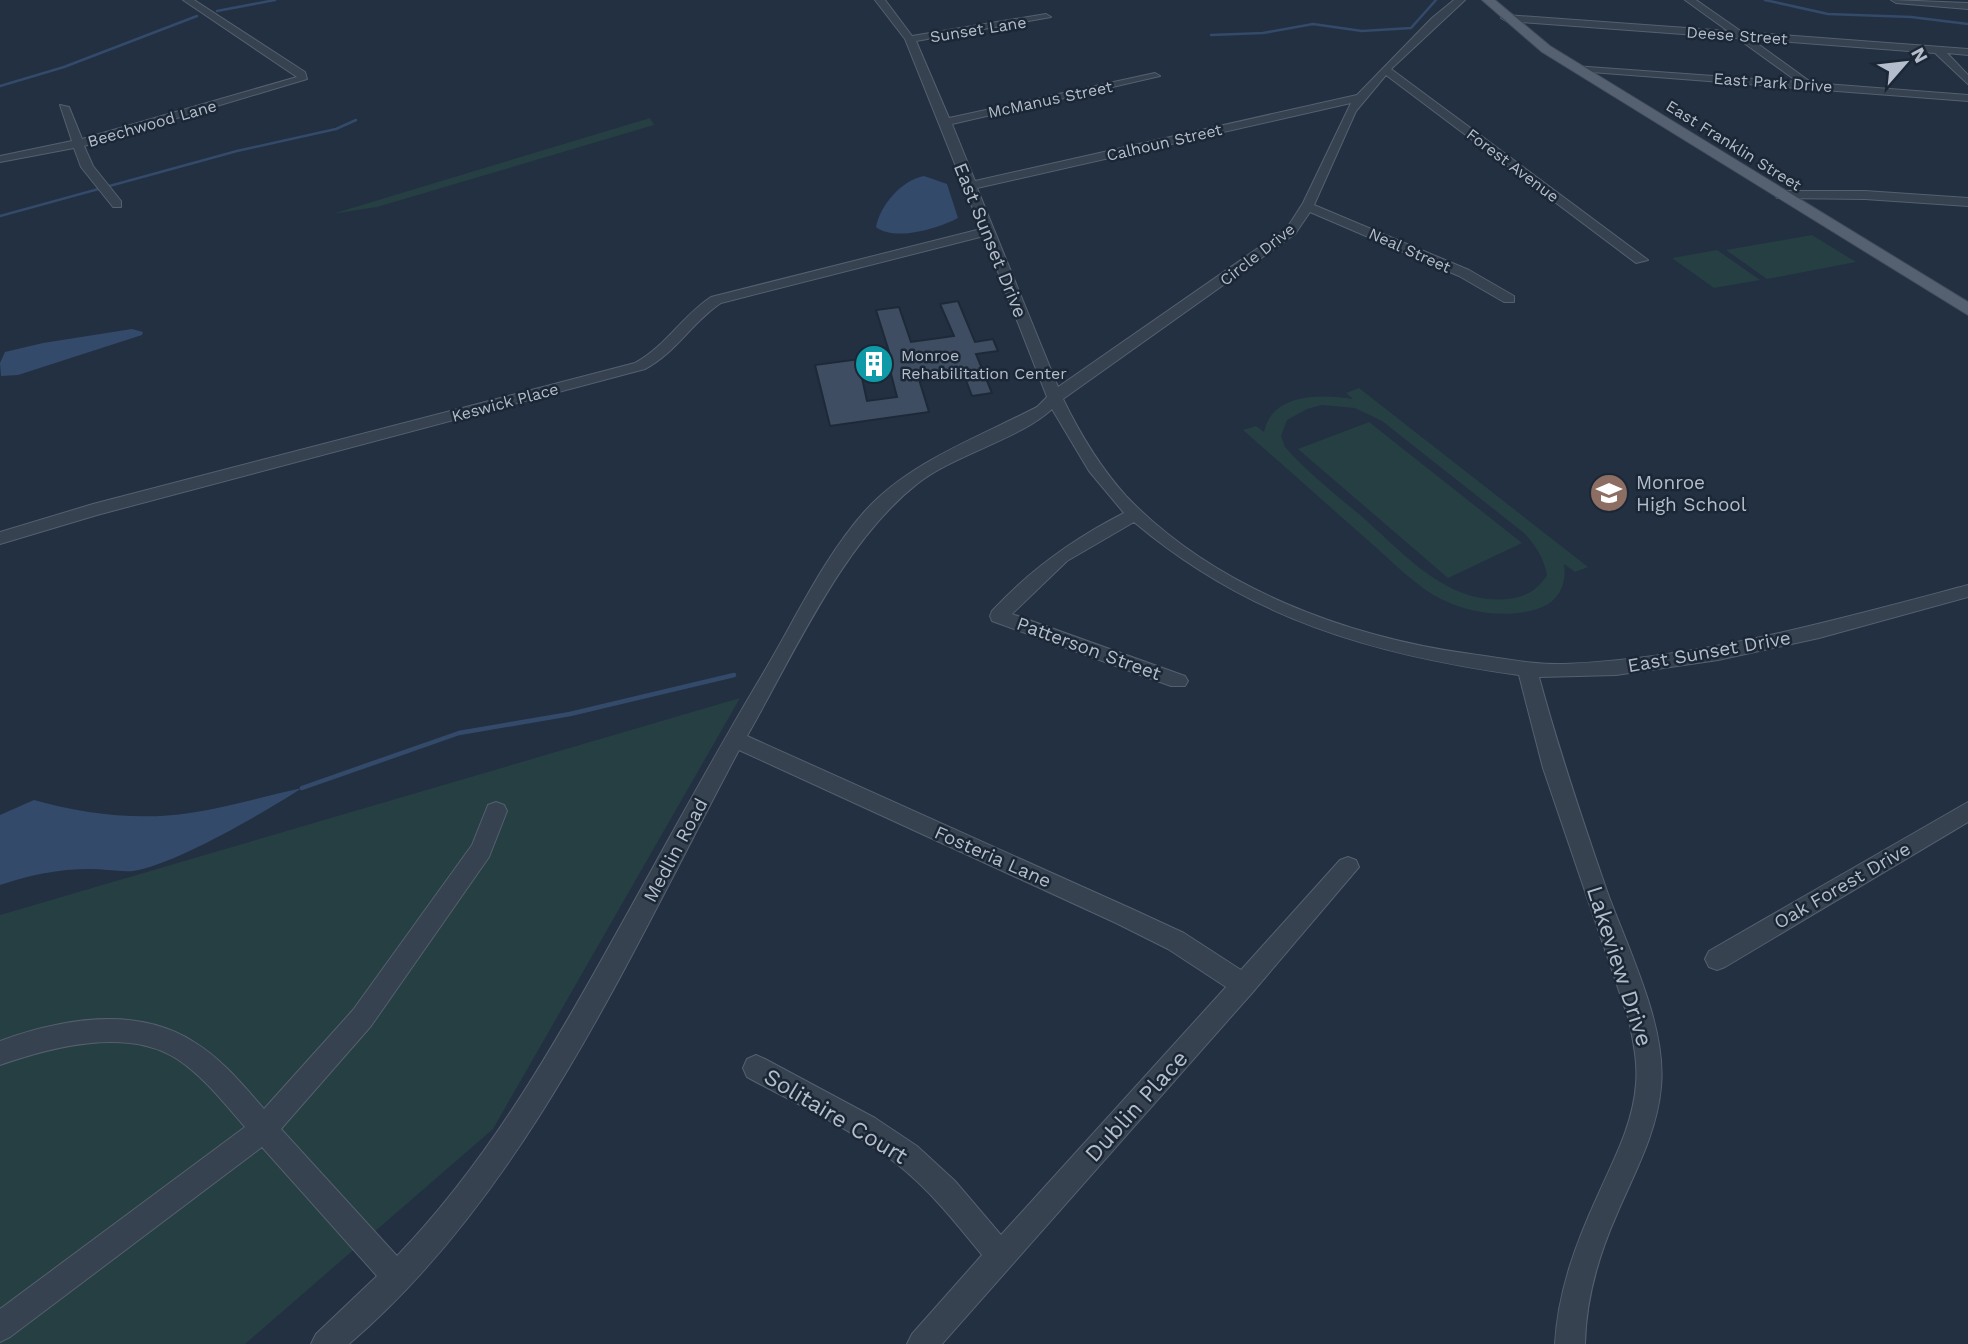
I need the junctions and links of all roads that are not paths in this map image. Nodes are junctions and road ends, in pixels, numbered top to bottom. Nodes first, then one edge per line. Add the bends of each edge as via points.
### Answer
1 (188, 0) edge
2 (880, 0) edge
3 (1460, 0) edge
4 (1488, 0) edge
5 (1690, 0) edge
6 (1899, 0) edge
7 (1968, 6) edge
8 (1046, 17) dead end
9 (1506, 18) junction
10 (1736, 34) junction
11 (910, 39) junction
12 (1937, 49) junction
13 (1968, 52) edge
14 (1578, 68) junction
15 (1386, 69) junction
16 (1155, 76) dead end
17 (1968, 81) edge
18 (1809, 85) junction
19 (1359, 98) junction
20 (1967, 99) edge
21 (64, 107) dead end
22 (945, 122) junction
23 (78, 145) junction
24 (0, 159) edge
25 (970, 186) junction
26 (1781, 195) junction
27 (1968, 202) edge
28 (117, 204) dead end
29 (1308, 207) junction
30 (988, 231) junction
31 (1641, 260) dead end
32 (1509, 299) dead end
33 (1968, 310) edge
34 (1055, 397) junction
35 (1135, 515) junction
36 (0, 538) edge
37 (1968, 591) edge
38 (1527, 667) junction
39 (1178, 681) dead end
40 (735, 739) junction
41 (496, 811) dead end
42 (1968, 811) edge
43 (1348, 867) dead end
44 (1717, 958) dead end
45 (1244, 985) junction
46 (0, 1053) edge
47 (756, 1068) dead end
48 (264, 1129) junction
49 (1001, 1256) junction
50 (397, 1276) junction
51 (0, 1327) edge
52 (326, 1344) edge
53 (922, 1344) edge
54 (1570, 1344) edge

1 - 23 street, Beechwood Lane via 302,74 302,79
2 - 11 street, East Sunset Drive
3 - 15 street, Circle Drive
4 - 9 main road, East Franklin Street
5 - 10 street
6 - 7 street
8 - 11 street, Sunset Lane
9 - 10 street, Deese Street
9 - 14 main road, East Franklin Street
10 - 12 street, Deese Street
10 - 18 street
11 - 22 street, East Sunset Drive
12 - 13 street, Deese Street
12 - 17 street
14 - 18 street, East Park Drive
14 - 26 main road, East Franklin Street
15 - 19 street, Circle Drive
15 - 31 street, Forest Avenue
16 - 22 street, McManus Street
18 - 20 street, East Park Drive
19 - 25 street, Calhoun Street
19 - 29 street, Circle Drive
21 - 23 street
22 - 25 street, East Sunset Drive
23 - 24 street, Beechwood Lane
23 - 28 street via 87,167
25 - 30 street, East Sunset Drive
26 - 27 street
26 - 33 main road, East Franklin Street
29 - 32 street, Neal Street via 1464,273
29 - 34 street, Circle Drive via 1277,242
30 - 34 street, East Sunset Drive
30 - 36 street, Keswick Place via 716,300 691,317 655,359 640,366
34 - 35 street, East Sunset Drive via 1094,467
34 - 40 street, Medlin Road via 1042,410 913,478 872,514 845,551
35 - 38 street, East Sunset Drive via 1209,569 1292,611 1410,650
35 - 39 street, Patterson Street via 1059,555 999,616
37 - 38 street, East Sunset Drive via 1763,644 1669,662 1561,671
38 - 54 street, Lakeview Drive via 1553,768 1642,1020 1650,1062 1644,1116 1631,1158 1583,1263 1570,1313
40 - 45 street, Fosteria Lane via 1176,941
40 - 50 street, Medlin Road via 568,1045 492,1163
41 - 48 street via 481,850 362,1018
42 - 44 street, Oak Forest Drive
43 - 45 street, Dublin Place
45 - 49 street, Dublin Place
46 - 48 street via 68,1034 122,1032 170,1041 205,1062
47 - 49 street, Solitaire Court via 903,1153 927,1172
48 - 50 street via 362,1244
48 - 51 street
49 - 53 street, Dublin Place
50 - 52 street, Medlin Road

